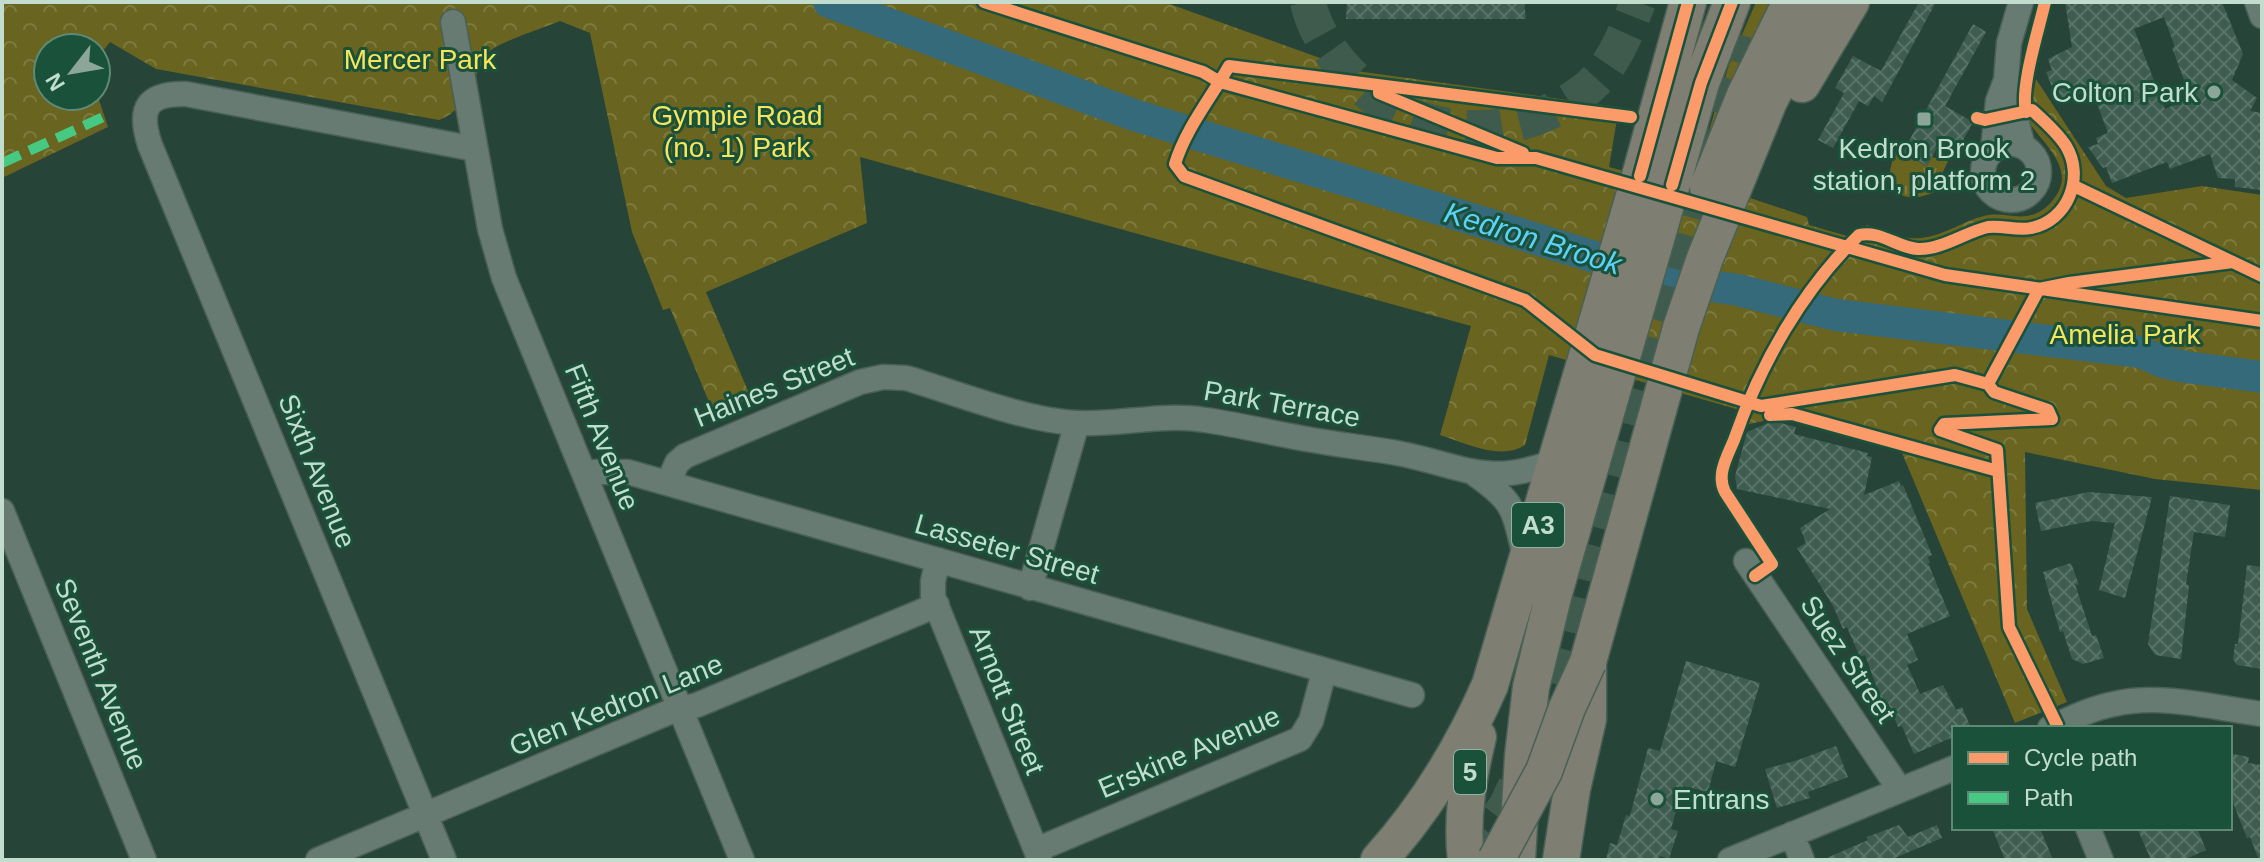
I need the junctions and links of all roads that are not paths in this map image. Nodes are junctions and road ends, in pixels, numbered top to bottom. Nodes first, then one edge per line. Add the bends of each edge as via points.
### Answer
1 (1688, 2) edge
2 (1732, 2) edge
3 (1791, 2) edge
4 (1820, 2) edge
5 (1851, 2) edge
6 (2021, 2) edge
7 (2257, 2) edge
8 (2262, 16) edge
9 (453, 22) dead end
10 (2006, 80) junction
11 (2023, 147) junction
12 (475, 149) junction
13 (1993, 150) junction
14 (1656, 180) junction
15 (1681, 328) junction
16 (1600, 370) junction
17 (1658, 411) junction
18 (1077, 423) junction
19 (1556, 461) junction
20 (584, 472) junction
21 (1475, 474) junction
22 (668, 483) junction
23 (2, 511) edge
24 (938, 560) junction
25 (1746, 561) dead end
26 (1527, 562) junction
27 (1030, 588) junction
28 (1554, 593) junction
29 (937, 605) junction
30 (1588, 662) junction
31 (1324, 672) junction
32 (1490, 685) junction
33 (1412, 695) dead end
34 (681, 711) junction
35 (2262, 714) edge
36 (2055, 726) edge
37 (1543, 727) dead end
38 (1952, 769) edge
39 (1900, 790) junction
40 (1539, 811) dead end
41 (426, 816) junction
42 (2089, 830) edge
43 (1792, 834) junction
44 (1038, 855) edge
45 (144, 860) edge
46 (318, 860) edge
47 (444, 860) edge
48 (742, 860) edge
49 (1379, 860) edge
50 (1466, 860) edge
51 (1496, 860) edge
52 (1517, 860) edge
53 (1537, 860) edge
54 (1561, 860) edge
55 (1730, 860) edge
56 (1802, 860) edge
57 (2101, 860) edge

1 - 14 highway, A3
2 - 14 highway, A3
3 - 15 highway via 1745,95 1684,255
4 - 15 highway via 1769,101
5 - 17 highway via 1781,127 1699,332
6 - 10 street
7 - 8 street
9 - 12 street, Fifth Avenue
10 - 11 street
10 - 13 street via 1998,101
11 - 13 street via 2008,144
11 - 13 street via 2036,160 2038,179 2028,195 2010,201 1993,194 1983,179 1984,162
12 - 20 street, Fifth Avenue via 496,253
12 - 41 street, Sixth Avenue via 186,94 163,95 149,104 143,121
14 - 16 highway, A3
15 - 17 highway
16 - 19 highway, A3
16 - 28 highway, A3
17 - 30 highway
18 - 21 street, Park Terrace via 1204,419 1398,453
18 - 22 street, Haines Street via 1034,417 906,378 871,379 685,456
18 - 27 street
19 - 21 street, Park Terrace via 1513,475
19 - 26 highway, A3
20 - 22 street, Lasseter Street via 628,472
20 - 34 street, Fifth Avenue
21 - 26 street, Park Terrace via 1512,507
22 - 24 street, Lasseter Street
23 - 45 street, Seventh Avenue
24 - 27 street, Lasseter Street
24 - 29 street, Arnott Street via 933,589
25 - 39 street, Suez Street
26 - 32 highway, A3
27 - 31 street, Lasseter Street
28 - 37 highway, A3 via 1554,645
28 - 52 highway, A3 via 1526,723
29 - 34 street, Glen Kedron Lane
29 - 44 street, Arnott Street
30 - 51 highway, bridge via 1544,771
30 - 54 highway via 1588,719
31 - 33 street, Lasseter Street
31 - 44 street, Erskine Avenue via 1311,721 1300,739
32 - 49 highway, A3 via 1456,756
32 - 50 highway, 5 via 1466,792
34 - 41 street, Glen Kedron Lane
34 - 48 street, Fifth Avenue
35 - 36 street via 2128,701
38 - 39 street
39 - 43 street
40 - 53 highway
41 - 46 street, Glen Kedron Lane
41 - 47 street, Sixth Avenue
42 - 57 street
43 - 55 street
43 - 56 street

